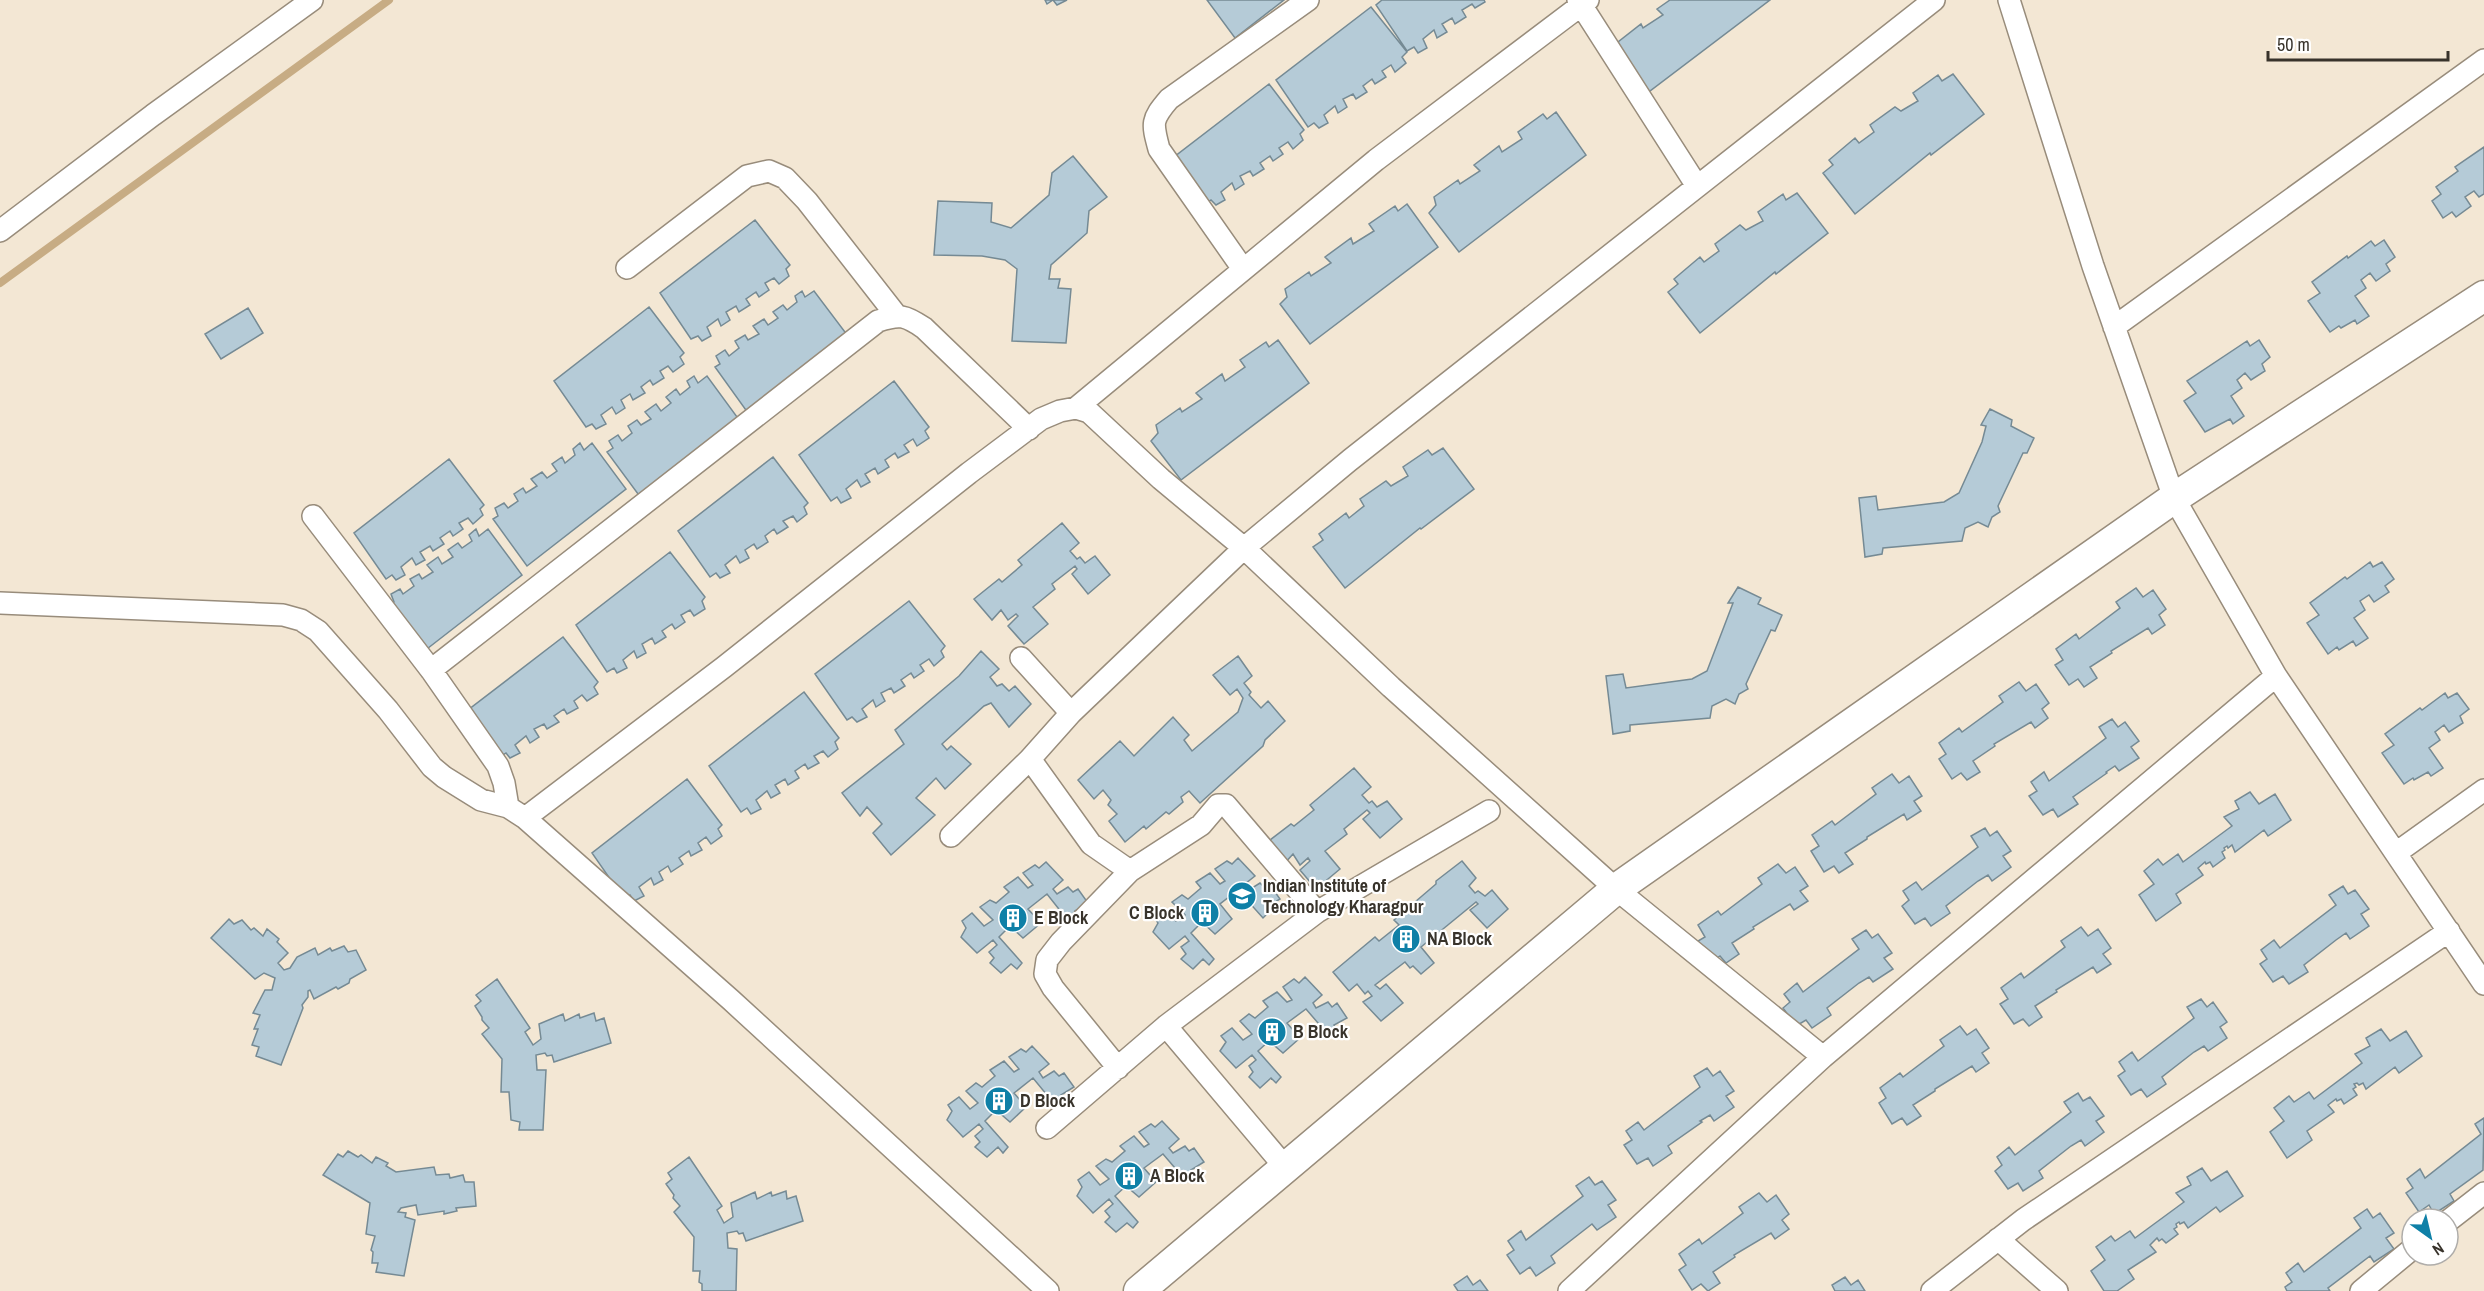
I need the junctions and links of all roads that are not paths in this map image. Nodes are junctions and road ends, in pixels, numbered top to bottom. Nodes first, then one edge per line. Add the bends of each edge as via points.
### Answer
1 (312, 0) edge
2 (1308, 0) edge
3 (1934, 0) edge
4 (2009, 0) edge
5 (1582, 2) edge
6 (2484, 60) edge
7 (1697, 186) junction
8 (0, 231) edge
9 (627, 268) dead end
10 (1243, 269) junction
11 (2484, 296) edge
12 (896, 315) junction
13 (2114, 327) junction
14 (1076, 408) junction
15 (1029, 429) junction
16 (2174, 498) junction
17 (312, 516) dead end
18 (1244, 548) junction
19 (0, 603) edge
20 (1022, 658) dead end
21 (431, 670) junction
22 (2276, 676) junction
23 (1071, 713) junction
24 (1030, 759) junction
25 (2484, 790) edge
26 (1489, 811) dead end
27 (517, 812) junction
28 (951, 836) dead end
29 (2396, 853) junction
30 (1130, 871) junction
31 (1616, 889) junction
32 (1317, 912) junction
33 (2449, 931) junction
34 (2484, 984) edge
35 (1166, 1026) junction
36 (1823, 1057) junction
37 (1118, 1068) junction
38 (1047, 1128) dead end
39 (1285, 1167) junction
40 (2484, 1193) edge
41 (2460, 1212) edge
42 (1998, 1239) junction
43 (2400, 1260) edge
44 (1048, 1291) edge
45 (1138, 1291) edge
46 (1569, 1291) edge
47 (1932, 1291) edge
48 (2057, 1291) edge
49 (2361, 1291) edge

1 - 8 street
2 - 10 street via 1169,99 1156,114 1154,129 1159,149
3 - 7 street
4 - 13 street
5 - 7 street
5 - 10 street via 1376,160
6 - 13 street
7 - 18 street
9 - 12 street via 747,176 769,171 785,178 807,201
10 - 14 street
11 - 16 street
12 - 15 street via 924,328
12 - 21 street via 878,321
13 - 16 street
14 - 15 street via 1041,419
14 - 18 street via 1089,412
15 - 27 street via 724,667
16 - 22 street
16 - 31 street
17 - 21 street
18 - 23 street
18 - 31 street via 1391,687
19 - 27 street via 283,615 301,620 343,657 432,767 481,800
20 - 23 street
21 - 27 street via 498,766
22 - 29 street
22 - 36 street
23 - 24 street
24 - 28 street
24 - 30 street via 1091,844
25 - 29 street
26 - 32 street
27 - 44 street via 731,1000
29 - 33 street
30 - 32 street via 1201,825 1218,805 1226,805
30 - 37 street via 1061,942 1047,960 1046,974
31 - 36 street
31 - 39 street
32 - 35 street
33 - 34 street
33 - 42 street
35 - 37 street
35 - 39 street
36 - 46 street
37 - 38 street
39 - 45 street
40 - 41 street
42 - 47 street
42 - 48 street
43 - 49 street

